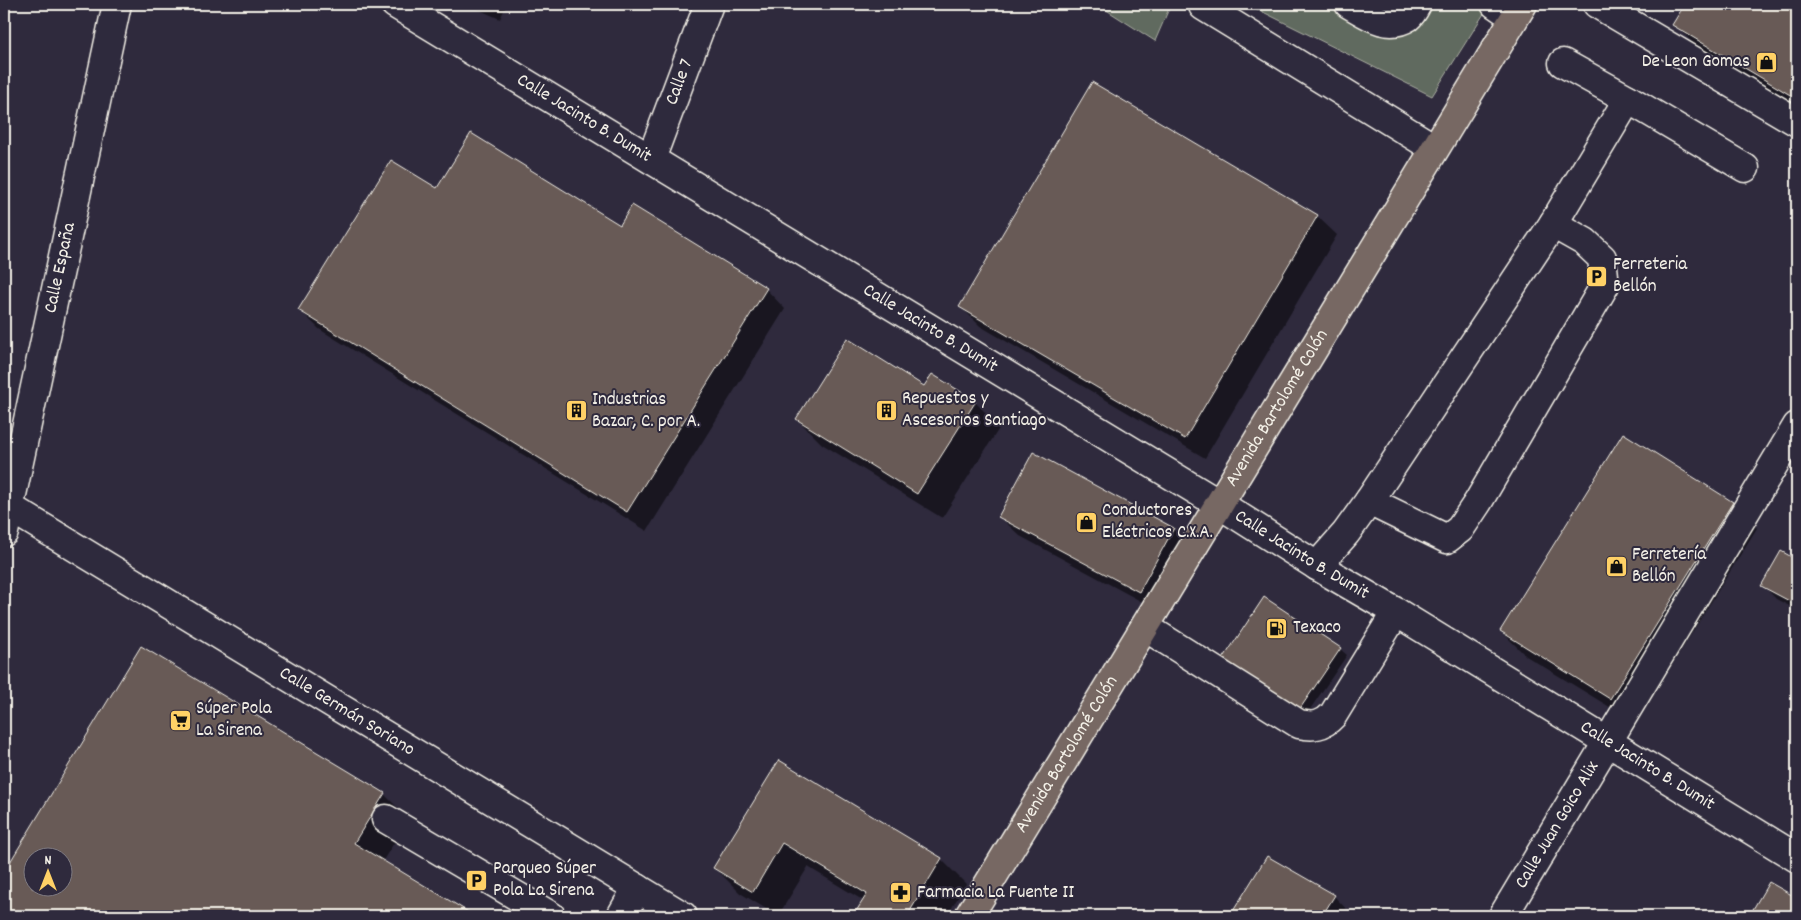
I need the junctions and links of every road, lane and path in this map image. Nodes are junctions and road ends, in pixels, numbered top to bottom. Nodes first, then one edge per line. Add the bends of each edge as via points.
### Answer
1 (117, 4) edge
2 (394, 4) edge
3 (709, 4) edge
4 (1349, 4) edge
5 (1417, 4) edge
6 (1598, 4) edge
7 (1202, 6) dead end
8 (1511, 8) edge
9 (1563, 64) dead end
10 (1628, 99) junction
11 (1797, 122) edge
12 (1434, 148) junction
13 (650, 160) junction
14 (1745, 168) dead end
15 (1553, 224) junction
16 (1797, 426) edge
17 (1369, 501) junction
18 (1220, 504) junction
19 (6, 520) edge
20 (1316, 566) junction
21 (1396, 612) junction
22 (1145, 626) junction
23 (1608, 741) junction
24 (386, 819) dead end
25 (1797, 858) edge
26 (637, 888) junction
27 (551, 916) edge
28 (621, 916) edge
29 (683, 916) edge
30 (968, 916) edge
31 (1503, 916) edge

1 - 19 street, Calle España
2 - 13 street, Calle Jacinto B. Dumit
3 - 13 street, Calle 7
4 - 5 street via 1380,22 1395,22 1409,16
6 - 11 street
7 - 12 street
8 - 12 main road, Avenida Bartolomé Colón
9 - 10 street
10 - 14 street
10 - 15 street
12 - 18 main road, Avenida Bartolomé Colón
13 - 18 street, Calle Jacinto B. Dumit
15 - 17 street
15 - 17 street via 1585,242 1602,258 1605,285 1478,502 1460,529 1447,539
16 - 23 street, Calle Juan Goico Alix
17 - 20 street
18 - 20 street, Calle Jacinto B. Dumit
18 - 22 main road, Avenida Bartolomé Colón
19 - 26 street, Calle Germán Soriano
20 - 21 street, Calle Jacinto B. Dumit
21 - 22 street via 1333,715 1326,722 1308,726 1299,724
21 - 23 street, Calle Jacinto B. Dumit
22 - 30 main road, Avenida Bartolomé Colón
23 - 25 street, Calle Jacinto B. Dumit
23 - 31 street, Calle Juan Goico Alix
24 - 27 street
26 - 28 street
26 - 29 street, Calle Germán Soriano

